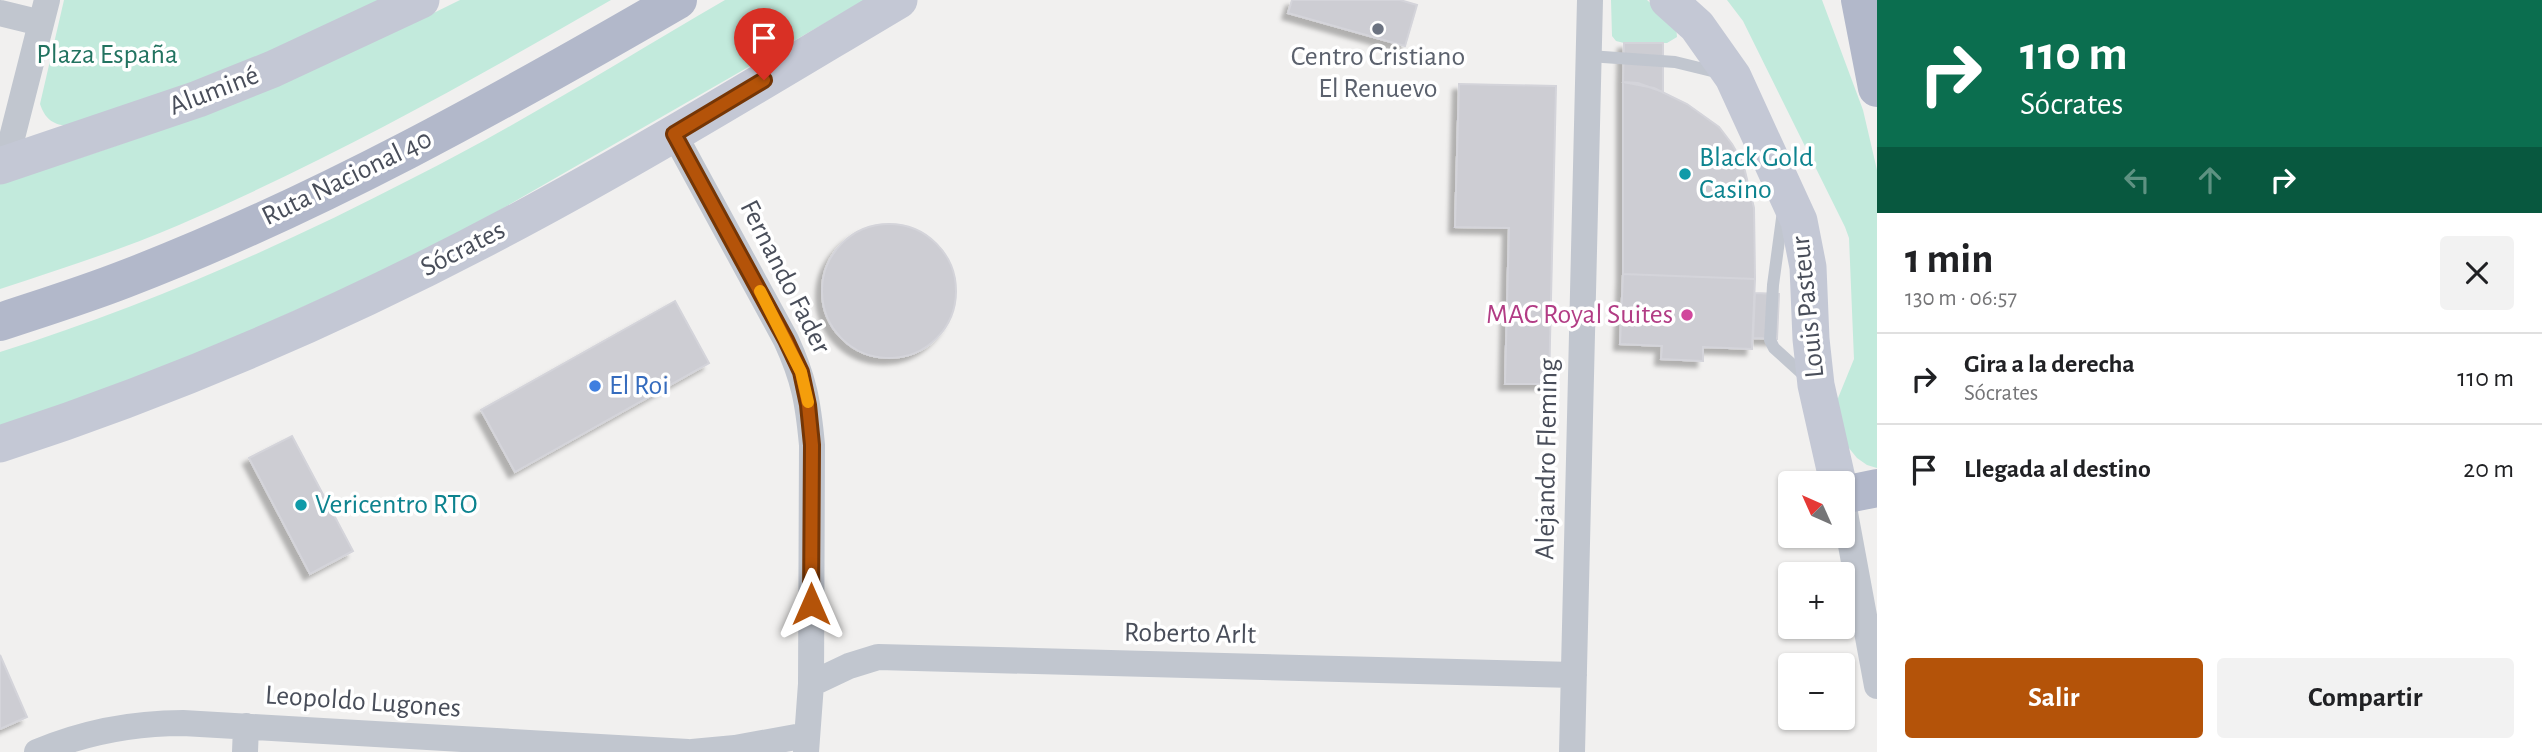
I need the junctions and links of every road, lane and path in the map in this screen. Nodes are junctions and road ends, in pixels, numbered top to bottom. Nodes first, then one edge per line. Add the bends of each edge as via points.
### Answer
1 (421, 0) edge
2 (678, 0) edge
3 (899, 0) edge
4 (1590, 0) edge
5 (1668, 0) edge
6 (1848, 0) edge
7 (1860, 0) edge
8 (44, 12) edge
9 (0, 13) edge
10 (1589, 57) junction
11 (1874, 71) edge
12 (1733, 76) junction
13 (674, 134) junction
14 (3, 165) edge
15 (0, 322) edge
16 (0, 444) edge
17 (1835, 471) edge
18 (1877, 488) edge
19 (1855, 493) edge
20 (1852, 548) edge
21 (1574, 675) junction
22 (811, 684) junction
23 (1877, 686) edge
24 (246, 726) junction
25 (806, 743) edge
26 (37, 752) edge
27 (245, 752) edge
28 (690, 752) edge
29 (1572, 752) edge

1 - 14 street, Aluminé via 223,89
2 - 15 main road, Ruta Nacional 40 via 430,138 271,216 126,278
3 - 13 street, Sócrates
4 - 10 street, Alejandro Fleming
5 - 12 street, Louis Pasteur via 1696,26
6 - 11 main road
7 - 11 main road
8 - 9 street
8 - 14 street
10 - 12 lane via 1675,62
10 - 21 street, Alejandro Fleming
12 - 17 street, Louis Pasteur via 1799,221 1807,251 1816,385
13 - 16 street, Sócrates via 532,214 335,312 161,386
13 - 22 street, Fernando Fader via 801,372 812,445
18 - 19 main road
20 - 23 street
21 - 22 street, Roberto Arlt via 878,657
21 - 29 street, Alejandro Fleming
22 - 25 street, Fernando Fader
24 - 26 street, Leopoldo Lugones via 148,723 82,735
24 - 27 street
24 - 28 street, Leopoldo Lugones
25 - 28 street, Leopoldo Lugones

